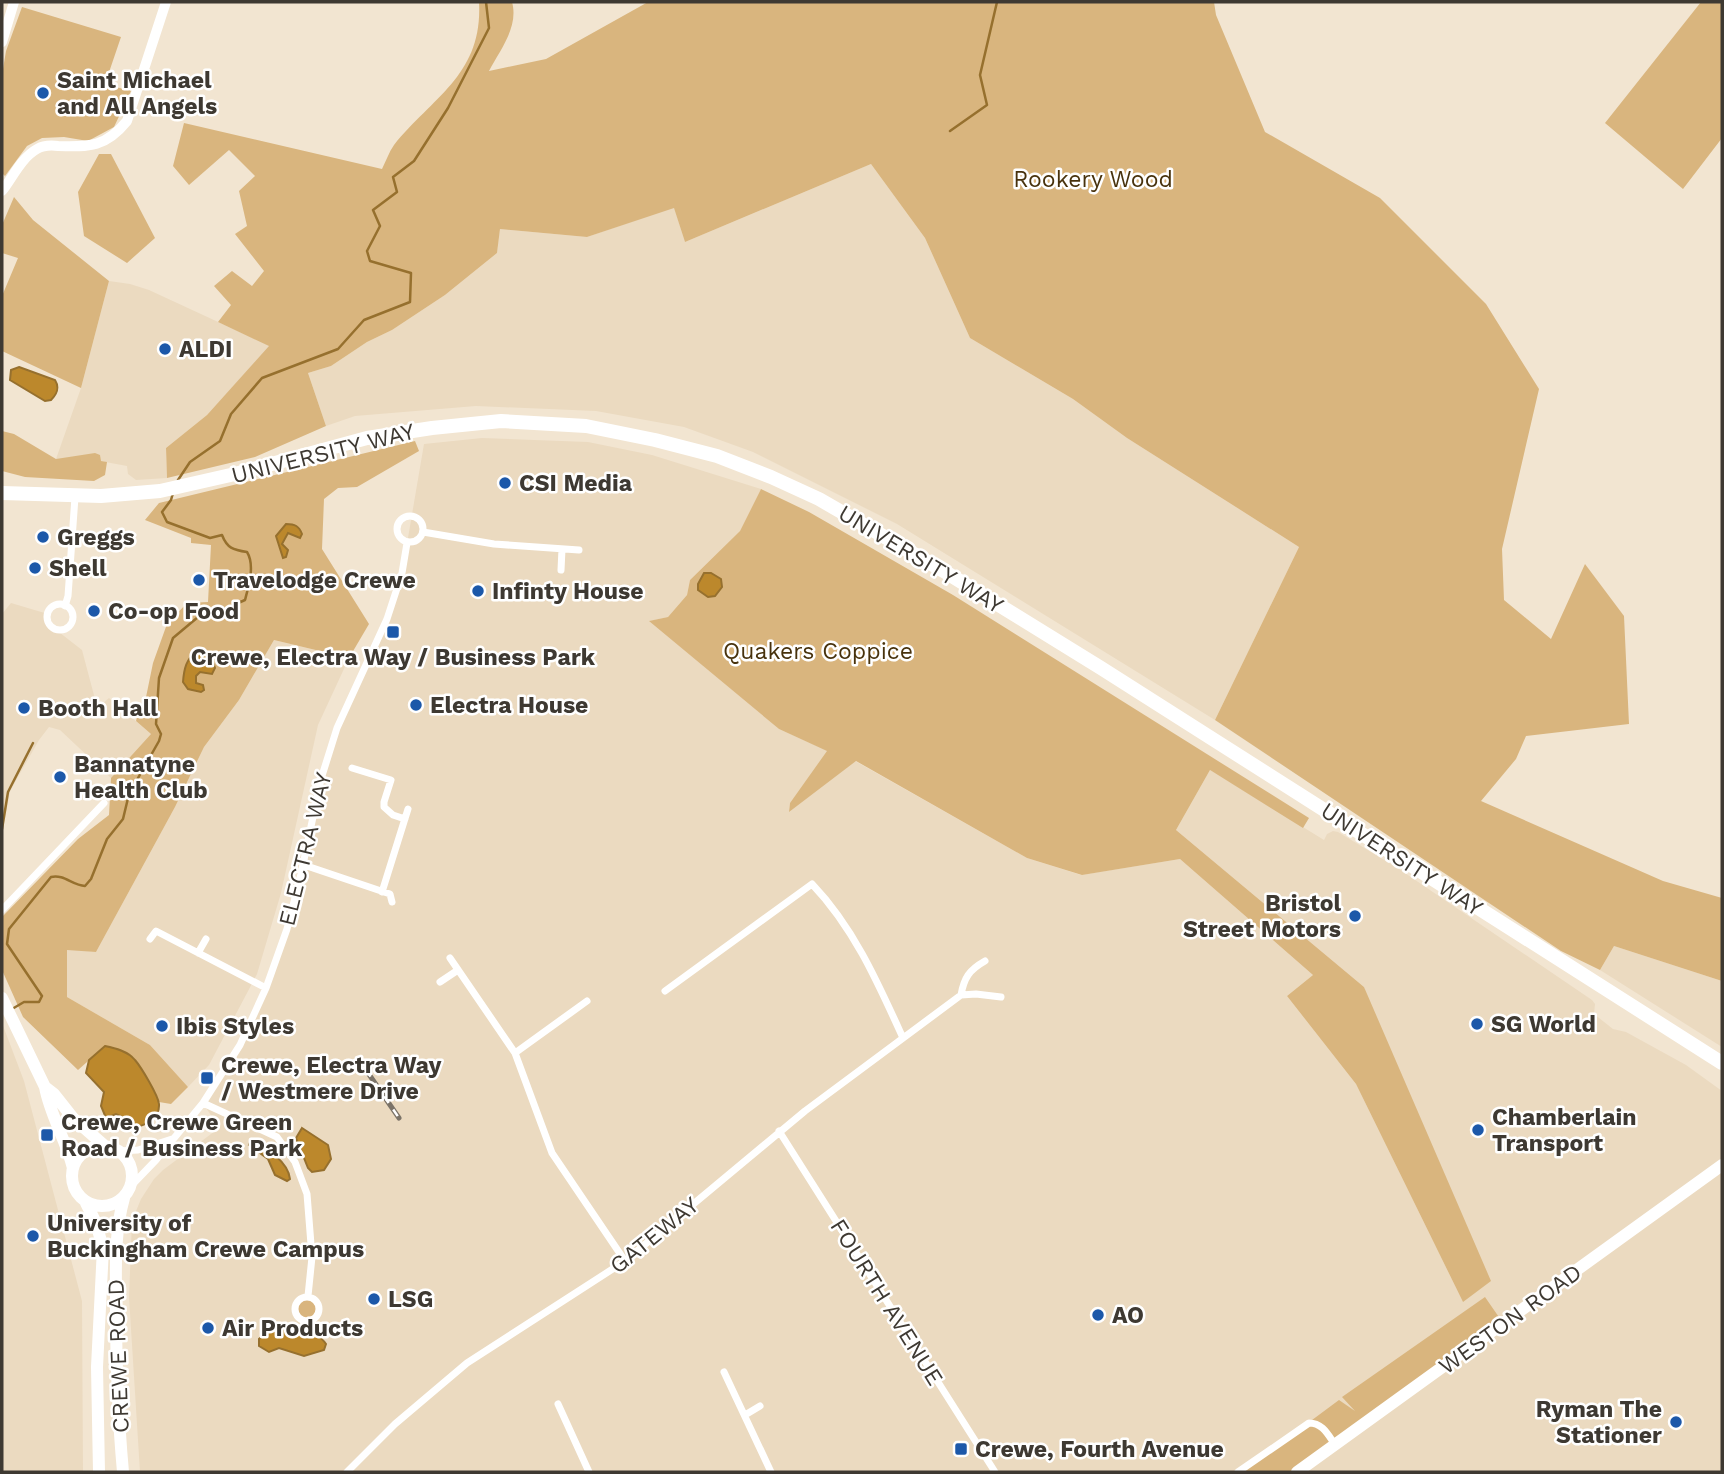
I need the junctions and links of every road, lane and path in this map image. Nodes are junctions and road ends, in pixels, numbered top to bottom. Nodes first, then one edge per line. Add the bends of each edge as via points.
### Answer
1 (14, 2) edge
2 (166, 2) edge
3 (2, 41) edge
4 (2, 191) edge
5 (5, 492) edge
6 (75, 496) junction
7 (423, 532) junction
8 (407, 543) junction
9 (562, 549) junction
10 (579, 550) dead end
11 (561, 570) dead end
12 (65, 606) dead end
13 (352, 768) dead end
14 (104, 803) dead end
15 (408, 809) dead end
16 (405, 819) junction
17 (304, 865) junction
18 (382, 892) junction
19 (392, 902) dead end
20 (2, 909) edge
21 (150, 939) dead end
22 (206, 939) dead end
23 (198, 953) junction
24 (450, 958) dead end
25 (985, 961) dead end
26 (458, 970) junction
27 (440, 982) dead end
28 (265, 988) junction
29 (665, 991) dead end
30 (961, 995) junction
31 (1001, 997) dead end
32 (3, 1001) edge
33 (587, 1001) dead end
34 (903, 1038) junction
35 (515, 1053) junction
36 (1722, 1063) edge
37 (45, 1087) junction
38 (203, 1103) junction
39 (779, 1131) junction
40 (172, 1139) junction
41 (112, 1149) junction
42 (1722, 1165) edge
43 (73, 1168) junction
44 (131, 1185) junction
45 (124, 1198) junction
46 (86, 1203) junction
47 (625, 1261) junction
48 (308, 1296) dead end
49 (724, 1372) dead end
50 (558, 1404) dead end
51 (760, 1406) dead end
52 (745, 1415) junction
53 (1336, 1446) junction
54 (99, 1472) edge
55 (123, 1472) edge
56 (347, 1472) edge
57 (589, 1472) edge
58 (771, 1472) edge
59 (995, 1472) edge
60 (1238, 1472) edge
61 (1297, 1472) edge

1 - 3 main road
2 - 4 main road via 127,121 117,133 95,145 45,145 35,150
5 - 6 highway, UNIVERSITY WAY
6 - 12 street
6 - 36 highway, UNIVERSITY WAY via 160,491 390,434 501,421 607,429 742,465 834,507 971,587
7 - 8 street via 417,541
7 - 8 street via 417,519 402,518 396,527 398,537
7 - 9 street
8 - 17 street, ELECTRA WAY via 387,619 337,728
9 - 10 street
9 - 11 street
13 - 16 street via 391,780 384,807
14 - 20 street
15 - 16 street
16 - 18 street
17 - 18 street
17 - 28 street, ELECTRA WAY
18 - 19 street via 390,894
21 - 23 street via 156,931
22 - 23 street
23 - 28 street
24 - 26 street
25 - 30 street, GATEWAY via 966,976
26 - 27 street
26 - 35 street
28 - 38 street, ELECTRA WAY via 240,1045
29 - 34 street via 812,884 853,936
30 - 31 street
30 - 34 street, GATEWAY
32 - 37 main road
33 - 35 street
34 - 39 street, GATEWAY
35 - 47 street via 552,1153
37 - 41 main road via 73,1118
37 - 43 main road
38 - 40 street, ELECTRA WAY
38 - 48 street via 277,1137 295,1163 307,1194 312,1257
39 - 47 street, GATEWAY
39 - 59 street, FOURTH AVENUE
40 - 41 street via 138,1150
40 - 44 street, ELECTRA WAY
41 - 43 main road via 87,1150
41 - 44 main road via 130,1164
42 - 53 main road, WESTON ROAD
43 - 46 main road via 74,1187
44 - 45 main road
45 - 46 main road via 108,1206
45 - 55 main road, CREWE ROAD via 117,1232 115,1340
46 - 54 main road, CREWE ROAD via 103,1248 97,1367
47 - 56 street, GATEWAY via 467,1363
49 - 52 street
50 - 57 street
51 - 52 street
52 - 58 street
53 - 60 street via 1322,1426 1308,1423
53 - 61 main road, WESTON ROAD

